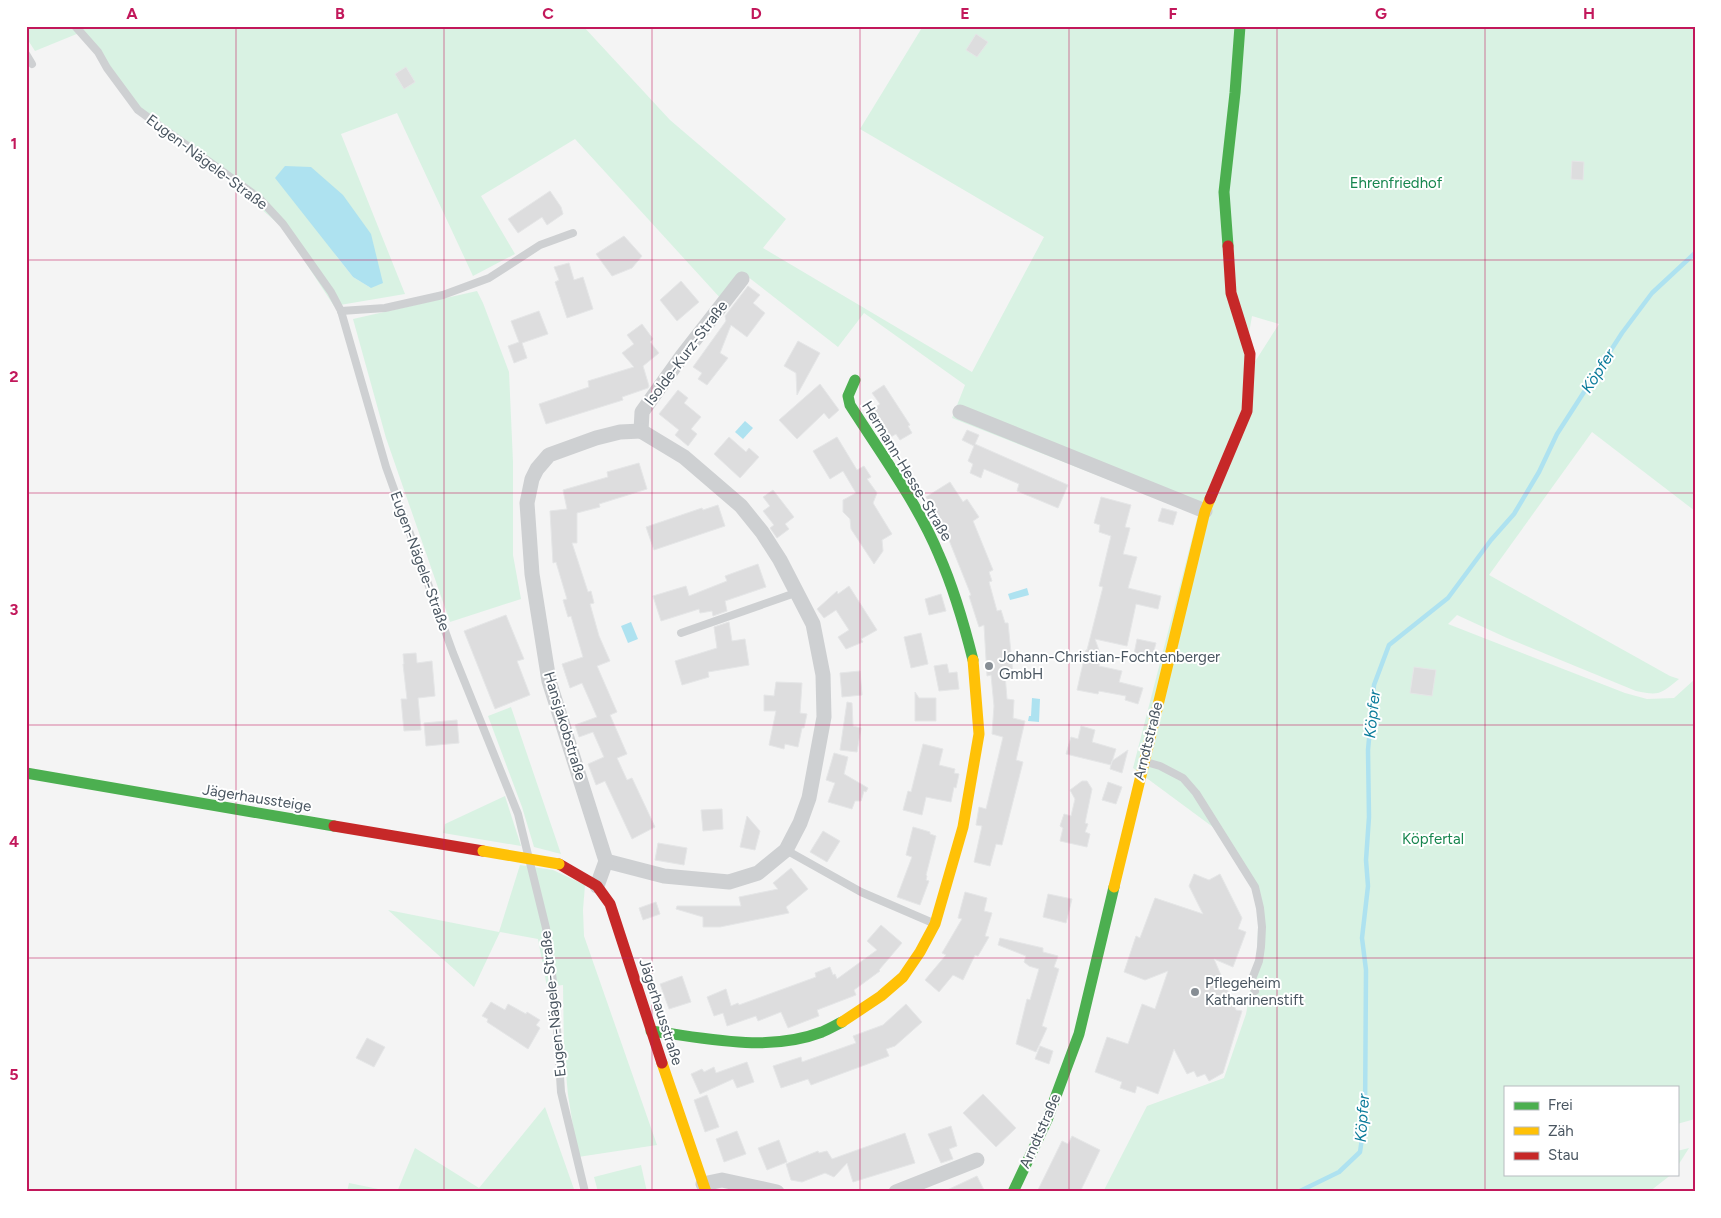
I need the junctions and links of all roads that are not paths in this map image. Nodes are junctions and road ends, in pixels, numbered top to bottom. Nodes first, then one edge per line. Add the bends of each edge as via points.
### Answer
1 (75, 26) edge
2 (1240, 26) edge
3 (26, 54) edge
4 (32, 64) dead end
5 (572, 233) dead end
6 (742, 279) dead end
7 (341, 311) junction
8 (855, 380) dead end
9 (960, 412) dead end
10 (640, 431) junction
11 (1205, 511) junction
12 (798, 592) junction
13 (681, 633) dead end
14 (1144, 761) junction
15 (26, 773) edge
16 (786, 850) junction
17 (606, 861) junction
18 (559, 864) joint
19 (597, 886) junction
20 (935, 924) junction
21 (1255, 991) dead end
22 (651, 1031) junction
23 (977, 1160) dead end
24 (704, 1188) edge
25 (585, 1192) edge
26 (776, 1192) edge
27 (896, 1192) edge
28 (1013, 1192) edge

1 - 7 lane, Eugen-Nägele-Straße via 98,52 138,110 259,198 283,224 332,292
2 - 11 street, Arndtstraße via 1224,192 1231,293 1250,354 1247,411
3 - 4 lane
5 - 7 lane via 540,245 489,278 443,295 385,308
6 - 10 street, Isolde-Kurz-Straße via 642,412
7 - 25 lane, Eugen-Nägele-Straße via 386,467 453,653 518,814 546,928 555,997 561,1092
8 - 20 street, Hermann-Hesse-Straße via 848,396 850,405 912,503 939,554 960,610 974,662 979,734 963,827
9 - 11 street
10 - 12 street via 684,457 741,506 762,532
10 - 17 street, Hansjakobstraße via 596,438 549,455 532,479 527,503 532,574 549,681
11 - 14 street, Arndtstraße
12 - 13 lane
12 - 16 street via 812,624 823,675 824,717 809,798
14 - 21 lane via 1183,778 1196,793 1255,887 1262,927 1259,961 1252,979
14 - 28 street, Arndtstraße via 1079,1034 1047,1120
15 - 18 street, Jägerhaussteige, bridge
16 - 17 street via 758,873 730,882 664,876
16 - 20 lane via 861,892
17 - 19 street
18 - 19 street, Jägerhausstraße
19 - 22 street, Jägerhausstraße via 610,904 616,920
20 - 22 street, Hermann-Hesse-Straße via 903,977 874,1001 822,1032 794,1040 764,1043
22 - 24 street, Jägerhausstraße
23 - 27 street
24 - 26 street via 722,1180

